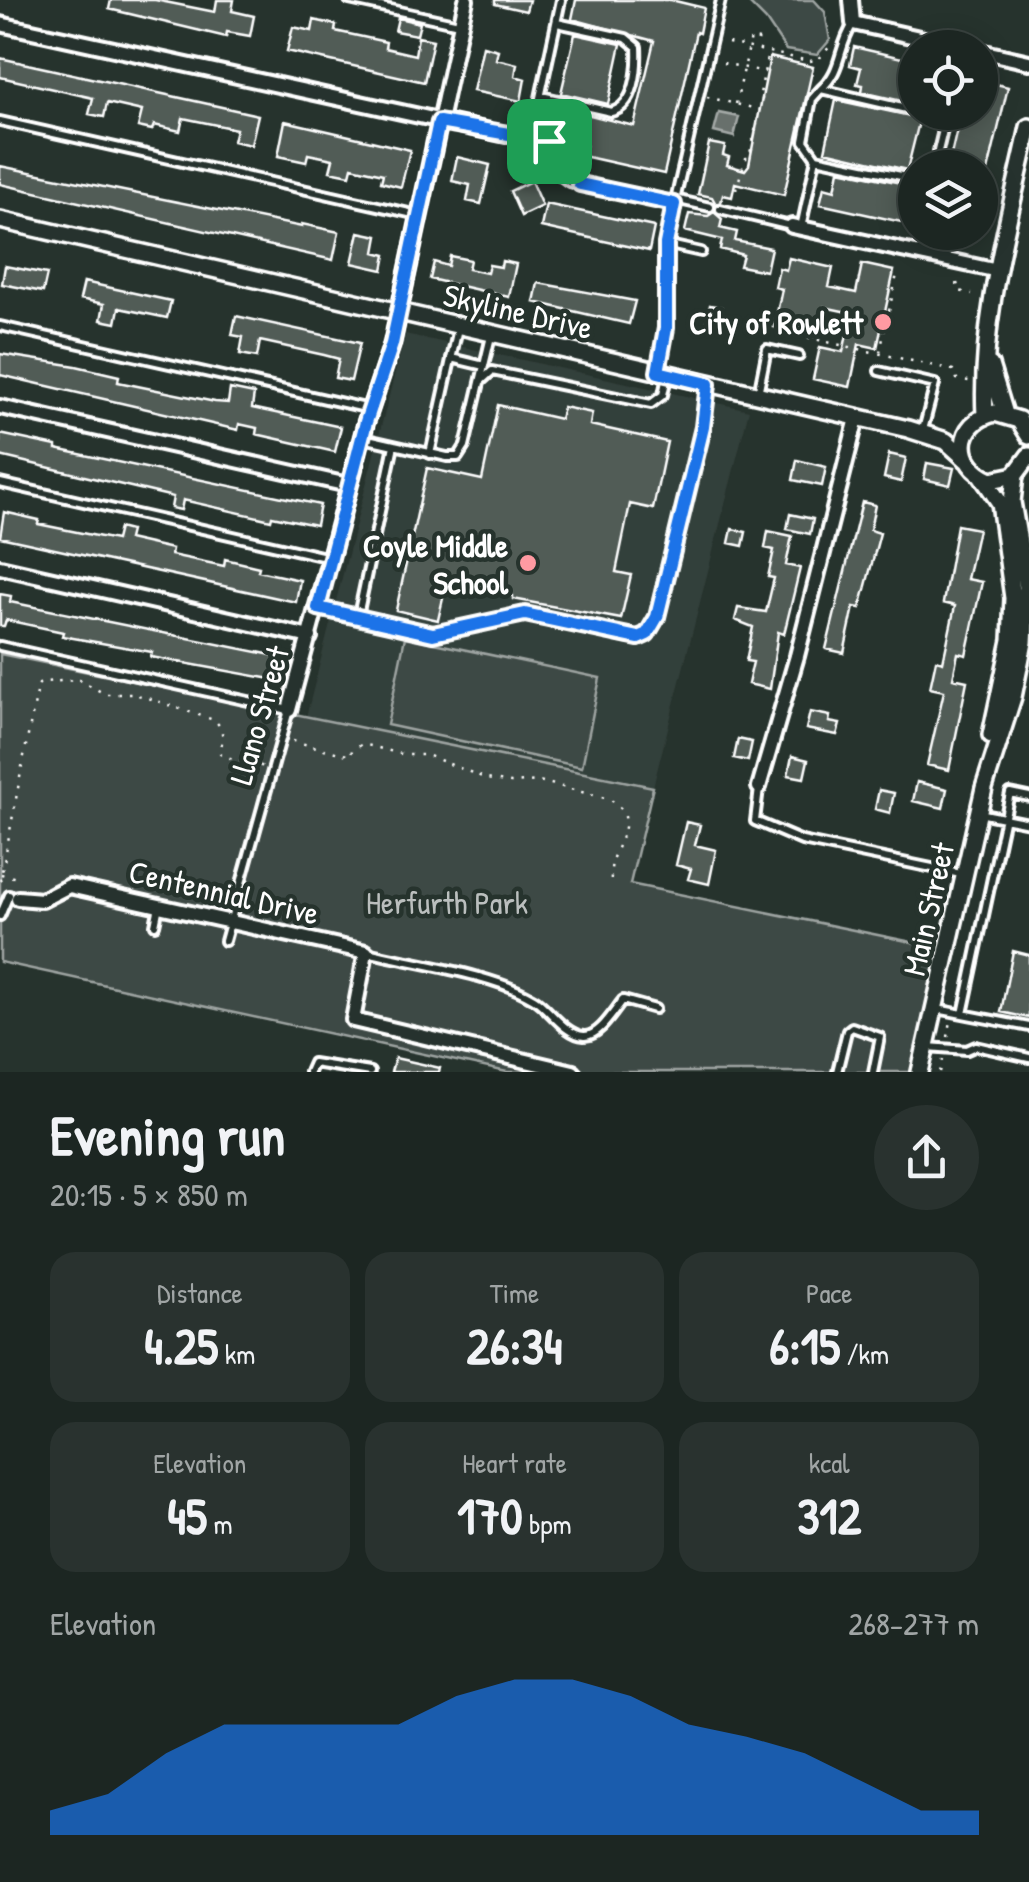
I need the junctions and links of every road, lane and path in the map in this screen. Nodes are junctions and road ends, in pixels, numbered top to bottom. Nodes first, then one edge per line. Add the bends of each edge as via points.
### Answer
1 (349, 0) edge
2 (466, 0) edge
3 (562, 0) edge
4 (721, 0) edge
5 (851, 0) edge
6 (556, 23) junction
7 (854, 23) junction
8 (0, 24) edge
9 (460, 24) junction
10 (898, 33) edge
11 (766, 34) dead end
12 (834, 42) dead end
13 (728, 43) dead end
14 (748, 48) junction
15 (768, 52) junction
16 (998, 55) edge
17 (1029, 62) edge
18 (724, 63) dead end
19 (744, 68) junction
20 (766, 72) junction
21 (821, 89) junction
22 (541, 96) junction
23 (705, 97) dead end
24 (736, 104) junction
25 (898, 107) edge
26 (760, 110) junction
27 (0, 122) edge
28 (439, 122) junction
29 (1029, 127) edge
30 (506, 135) joint
31 (531, 140) junction
32 (816, 158) junction
33 (898, 175) edge
34 (1024, 177) edge
35 (580, 184) junction
36 (736, 189) dead end
37 (674, 201) junction
38 (710, 207) dead end
39 (720, 209) dead end
40 (420, 215) junction
41 (0, 220) edge
42 (796, 227) junction
43 (666, 244) junction
44 (701, 252) dead end
45 (898, 270) dead end
46 (998, 271) junction
47 (957, 283) dead end
48 (972, 294) dead end
49 (399, 312) junction
50 (0, 326) edge
51 (458, 326) junction
52 (491, 334) junction
53 (787, 334) dead end
54 (988, 351) junction
55 (880, 354) junction
56 (799, 356) dead end
57 (451, 358) junction
58 (484, 366) junction
59 (878, 371) dead end
60 (662, 373) junction
61 (969, 381) dead end
62 (480, 382) junction
63 (708, 384) junction
64 (758, 396) junction
65 (0, 407) edge
66 (370, 410) junction
67 (858, 418) junction
68 (1018, 418) edge
69 (979, 420) junction
70 (916, 429) junction
71 (1029, 436) edge
72 (362, 438) junction
73 (394, 445) junction
74 (430, 454) junction
75 (1029, 458) edge
76 (967, 460) junction
77 (981, 475) junction
78 (1015, 475) junction
79 (0, 483) edge
80 (348, 484) junction
81 (1024, 534) edge
82 (330, 558) junction
83 (0, 568) edge
84 (318, 608) junction
85 (351, 616) junction
86 (1028, 618) edge
87 (310, 637) junction
88 (0, 646) edge
89 (290, 710) junction
90 (282, 738) junction
91 (991, 759) junction
92 (273, 768) junction
93 (759, 787) joint
94 (1029, 797) edge
95 (978, 813) junction
96 (1004, 818) junction
97 (1029, 823) edge
98 (1, 874) edge
99 (964, 875) junction
100 (17, 878) dead end
101 (0, 881) edge
102 (611, 887) dead end
103 (9, 896) edge
104 (160, 905) junction
105 (0, 916) edge
106 (230, 920) junction
107 (155, 925) dead end
108 (225, 941) dead end
109 (366, 952) junction
110 (654, 1008) dead end
111 (934, 1008) junction
112 (963, 1014) junction
113 (1029, 1028) edge
114 (926, 1046) junction
115 (1029, 1058) edge
116 (309, 1072) edge
117 (370, 1072) edge
118 (572, 1072) edge
119 (838, 1072) edge
120 (873, 1072) edge
121 (920, 1072) edge

1 - 9 lane
2 - 9 street, Llano Street
3 - 6 lane
4 - 37 lane
5 - 7 street
6 - 22 lane
6 - 22 lane via 626,38 638,60 621,110
7 - 10 street
7 - 21 lane via 836,75
8 - 28 street
9 - 28 street, Llano Street
11 - 14 path via 750,38
12 - 15 path via 818,60
13 - 14 path
14 - 15 path
14 - 19 path
15 - 20 path
16 - 17 street
18 - 19 path
19 - 20 path
19 - 24 path
20 - 26 path
21 - 25 lane
21 - 32 lane via 812,99 804,141
22 - 31 lane
23 - 24 path
24 - 26 path
26 - 36 path
27 - 40 lane
28 - 30 street
28 - 40 street, Llano Street
29 - 34 street
30 - 31 lane
31 - 35 lane via 558,176
31 - 35 lane via 560,148
32 - 33 lane
32 - 42 lane
34 - 46 street
35 - 37 lane
37 - 38 lane
37 - 43 lane
39 - 42 lane
40 - 49 street, Llano Street
41 - 49 street, Skyline Drive
42 - 46 street
43 - 44 lane
43 - 60 lane
45 - 55 path
46 - 54 street
47 - 48 path via 959,292
49 - 51 street, Skyline Drive
49 - 66 street, Llano Street
50 - 66 lane
51 - 52 street, Skyline Drive
51 - 57 lane
52 - 58 lane
52 - 60 street, Skyline Drive
53 - 55 path
54 - 68 street via 992,379
54 - 69 street
55 - 61 path via 954,370 957,380
56 - 64 lane via 768,349
57 - 58 lane
57 - 74 lane
58 - 62 lane
59 - 70 lane via 935,384
60 - 62 lane via 663,395 651,404 492,371
60 - 63 street, Skyline Drive
62 - 74 lane via 465,446 458,456
63 - 64 street, Skyline Drive
63 - 85 lane via 657,617 647,634 628,638 525,614 433,634
64 - 67 street, Skyline Drive
65 - 80 street
66 - 72 street, Llano Street
67 - 70 street, Skyline Drive
67 - 93 street
68 - 69 street
68 - 71 street
69 - 70 street, Skyline Drive via 952,429
69 - 76 street via 964,441
70 - 76 street, Skyline Drive via 946,441
72 - 73 lane
72 - 80 street, Llano Street
73 - 74 lane
73 - 85 lane via 359,611
75 - 78 street
76 - 77 street, Main Street
77 - 78 street
77 - 91 street, Main Street via 1000,503 1013,598
78 - 81 street, Main Street via 1012,502
79 - 82 lane
80 - 82 street, Llano Street
81 - 86 street, Main Street
82 - 84 street, Llano Street
83 - 87 street
84 - 85 lane
84 - 87 street, Llano Street
86 - 91 street, Main Street via 1013,697
87 - 89 street, Llano Street
88 - 89 lane
89 - 90 lane, Llano Street
90 - 92 lane, Llano Street
90 - 102 path via 351,756 363,744 427,755 487,779 539,781 609,799 626,822
91 - 95 street, Main Street
92 - 98 path via 220,753 221,726 214,720 135,694 105,694 80,680 43,682
92 - 106 lane, Llano Street
93 - 99 lane via 754,821 774,831
94 - 96 lane via 1010,793
95 - 96 lane
95 - 99 street, Main Street
96 - 97 lane
96 - 112 lane
98 - 100 path
98 - 101 path
99 - 111 street, Main Street
103 - 104 street, Centennial Drive via 42,900 69,886
103 - 105 lane
104 - 106 street, Centennial Drive
104 - 107 lane
106 - 108 lane, Llano Street
106 - 109 street, Centennial Drive
109 - 110 lane via 497,984 534,999 586,1037 623,1000
109 - 118 street via 352,1020
111 - 112 lane
111 - 114 street, Main Street
112 - 113 lane
114 - 115 lane via 976,1046
114 - 121 street, Main Street
116 - 117 lane via 314,1063
119 - 120 lane via 852,1028 880,1037

